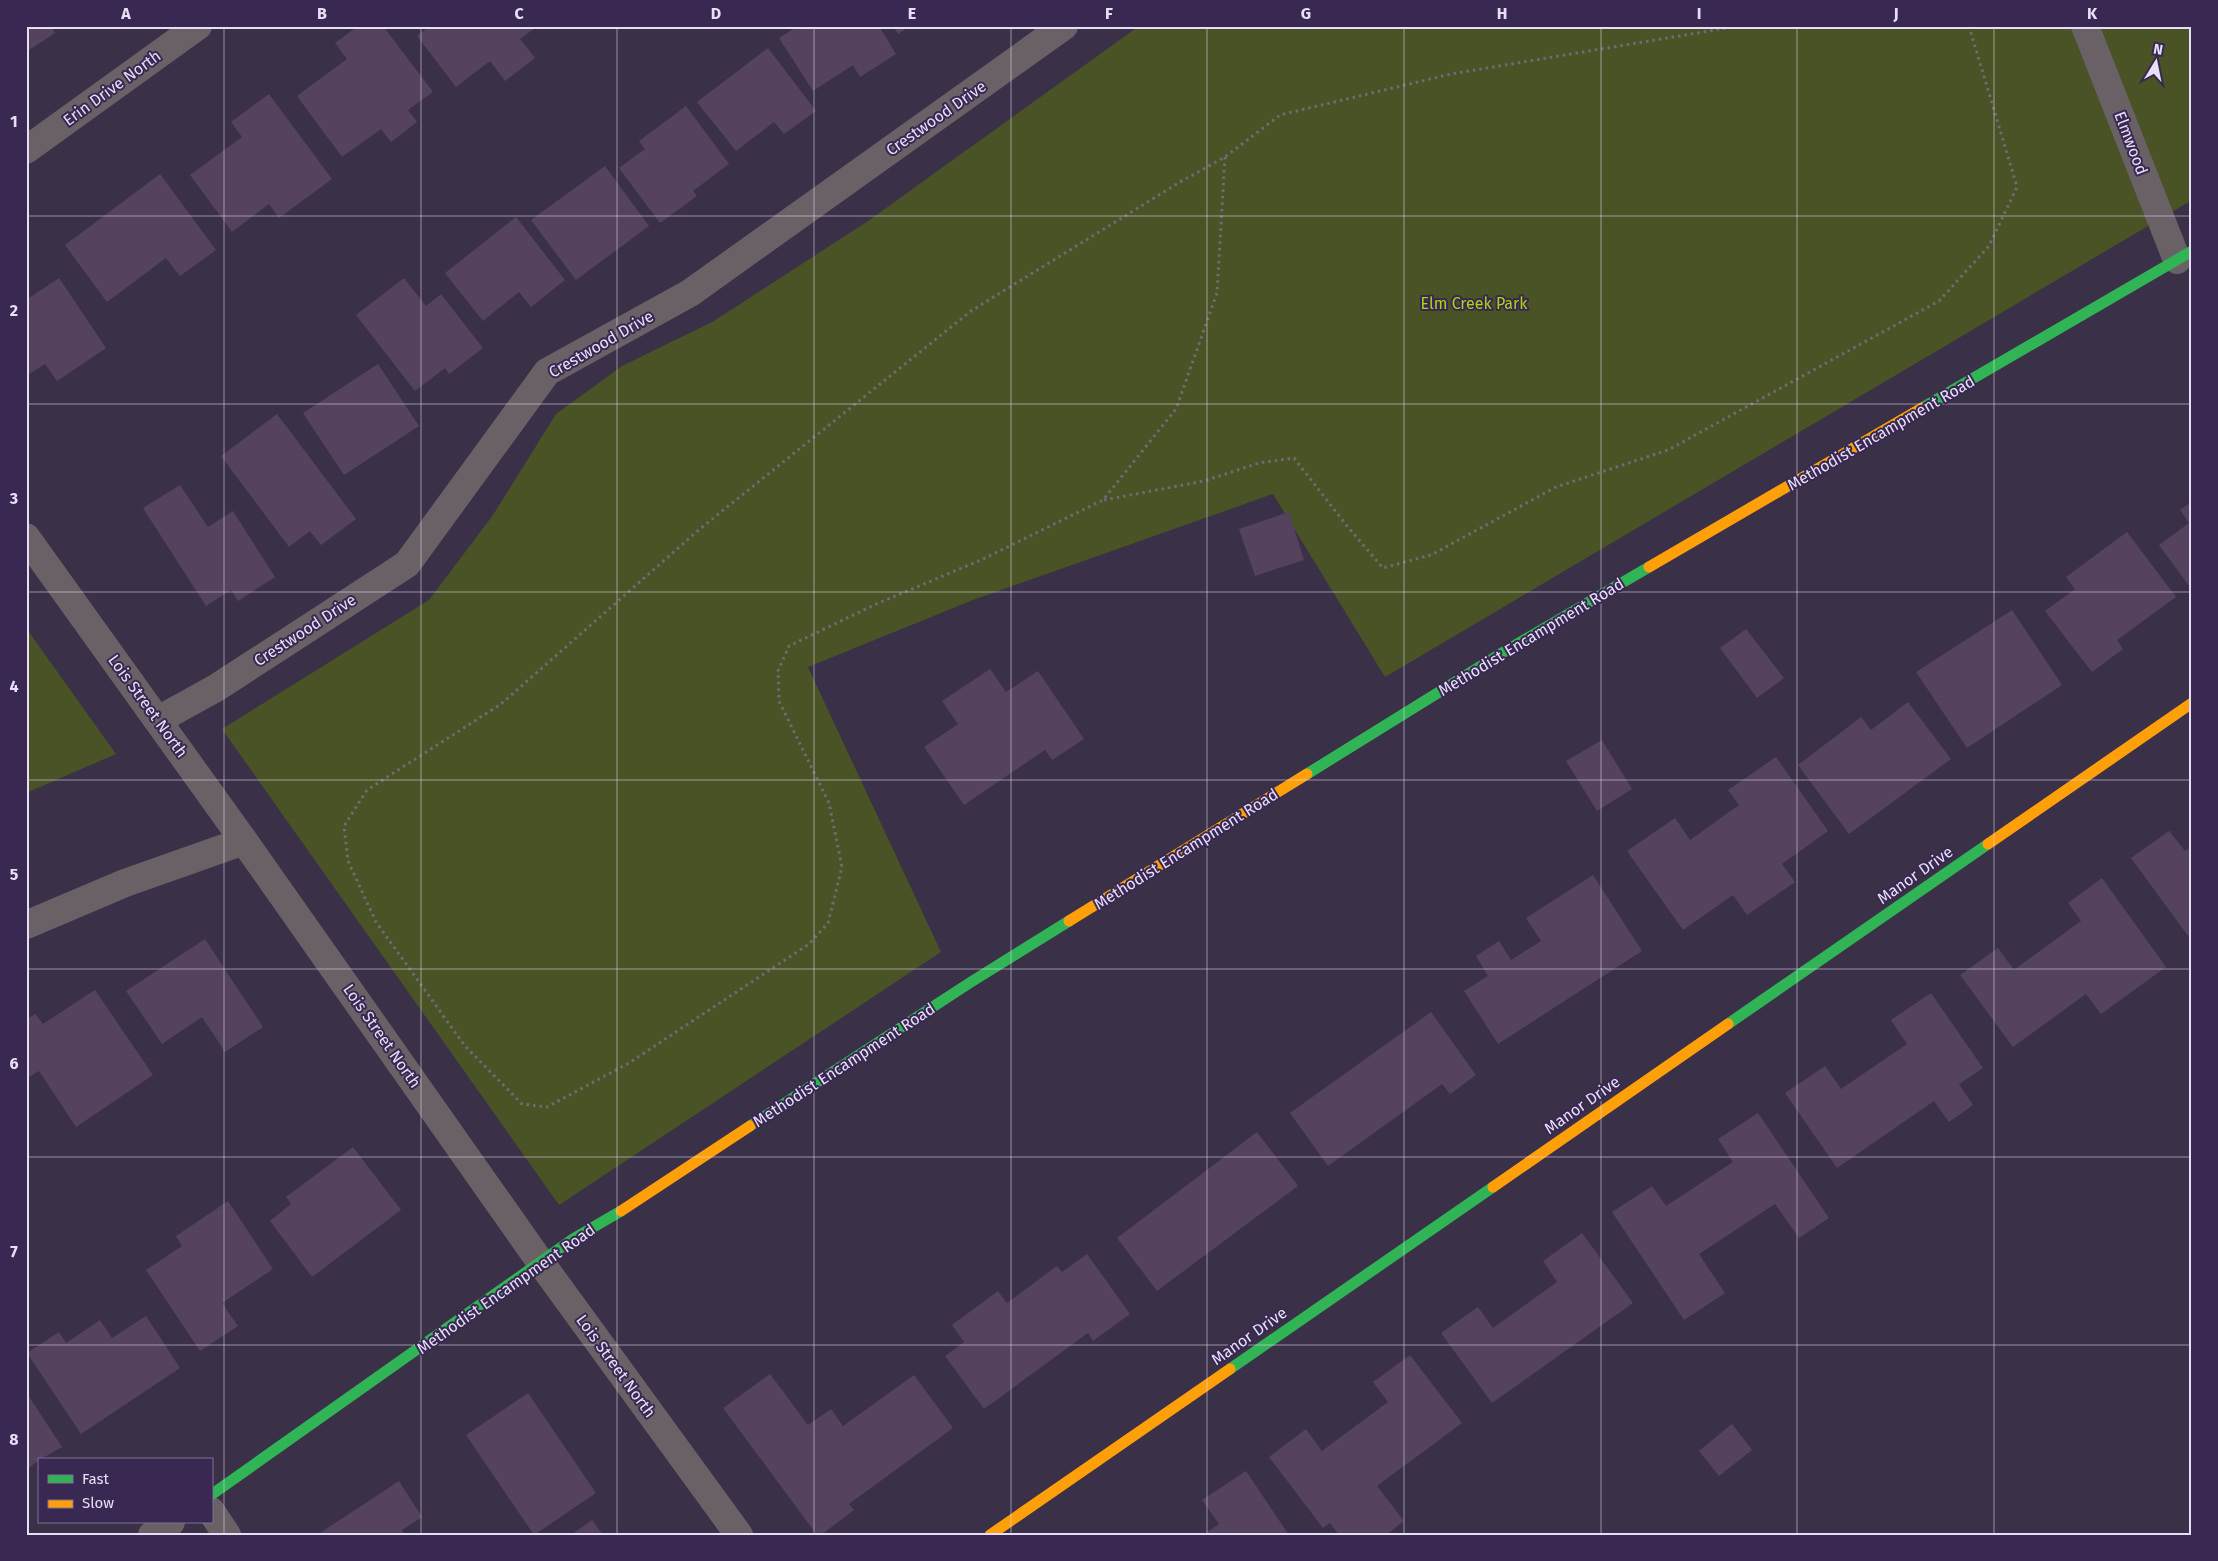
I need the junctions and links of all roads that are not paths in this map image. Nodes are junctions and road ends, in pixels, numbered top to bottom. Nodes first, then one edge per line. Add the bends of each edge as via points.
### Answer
1 (198, 26) edge
2 (1064, 26) edge
3 (2085, 26) edge
4 (26, 150) edge
5 (2184, 256) edge
6 (26, 536) edge
7 (2192, 703) edge
8 (158, 720) junction
9 (244, 841) junction
10 (26, 925) edge
11 (541, 1263) junction
12 (212, 1494) edge
13 (212, 1512) edge
14 (168, 1524) edge
15 (152, 1535) edge
16 (228, 1535) edge
17 (739, 1535) edge
18 (990, 1535) edge

1 - 4 street, Erin Drive North
2 - 8 street, Crestwood Drive via 690,293 547,372 407,564 216,688
3 - 5 street, Elmwood
5 - 11 street, Methodist Encampment Road via 1502,653 971,982 573,1239
6 - 8 street, Lois Street North
7 - 18 street, Manor Drive
8 - 9 street, Lois Street North
9 - 10 street via 125,883
9 - 11 street, Lois Street North
11 - 12 street, Methodist Encampment Road
11 - 17 street, Lois Street North
13 - 16 street
14 - 15 street

